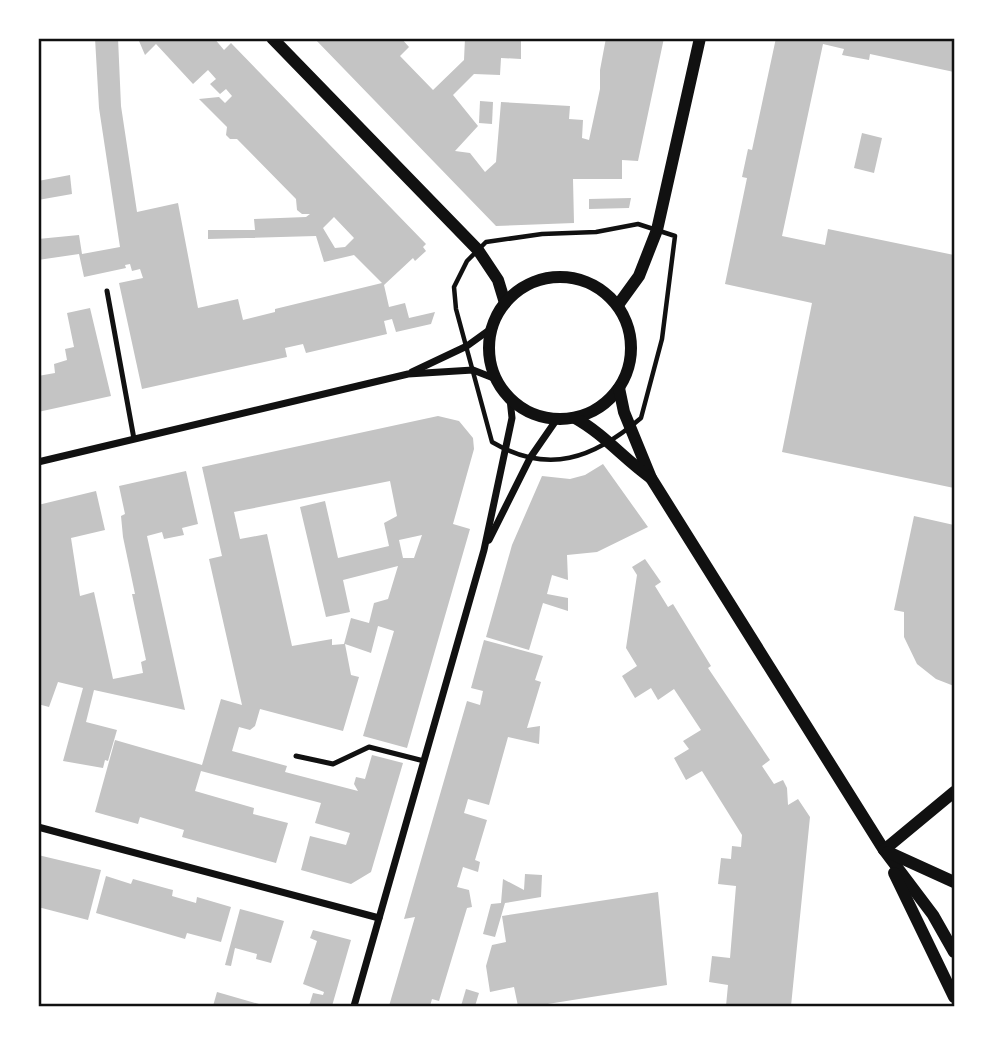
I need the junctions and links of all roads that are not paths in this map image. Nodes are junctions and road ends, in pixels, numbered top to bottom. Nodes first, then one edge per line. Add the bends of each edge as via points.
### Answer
1 (272, 38) edge
2 (700, 38) edge
3 (107, 291) dead end
4 (505, 303) junction
5 (618, 305) junction
6 (492, 328) junction
7 (408, 374) junction
8 (496, 379) junction
9 (619, 388) junction
10 (510, 398) junction
11 (575, 418) junction
12 (557, 419) junction
13 (134, 439) junction
14 (38, 462) edge
15 (651, 478) junction
16 (484, 550) junction
17 (296, 755) dead end
18 (424, 761) junction
19 (954, 792) edge
20 (38, 827) edge
21 (884, 850) junction
22 (954, 882) edge
23 (379, 918) junction
24 (954, 951) edge
25 (954, 997) edge
26 (354, 1006) edge

1 - 4 street via 478,250 498,280
2 - 5 street via 657,230 639,276
3 - 13 lane
4 - 5 street via 534,281 571,277 589,282
4 - 6 street
5 - 9 street via 632,353
6 - 7 street via 467,346
6 - 8 street via 490,354
7 - 8 street via 473,370
7 - 13 street
8 - 10 street
9 - 11 street via 592,412
9 - 15 street
10 - 12 street via 540,416
10 - 16 street via 512,418
11 - 12 street
11 - 15 street via 596,430
12 - 16 street via 530,458
13 - 14 street
15 - 21 street
16 - 18 street
17 - 18 lane via 333,764 369,747
18 - 23 street
19 - 21 street
20 - 23 street
21 - 22 street
21 - 24 street
21 - 25 street
23 - 26 street

